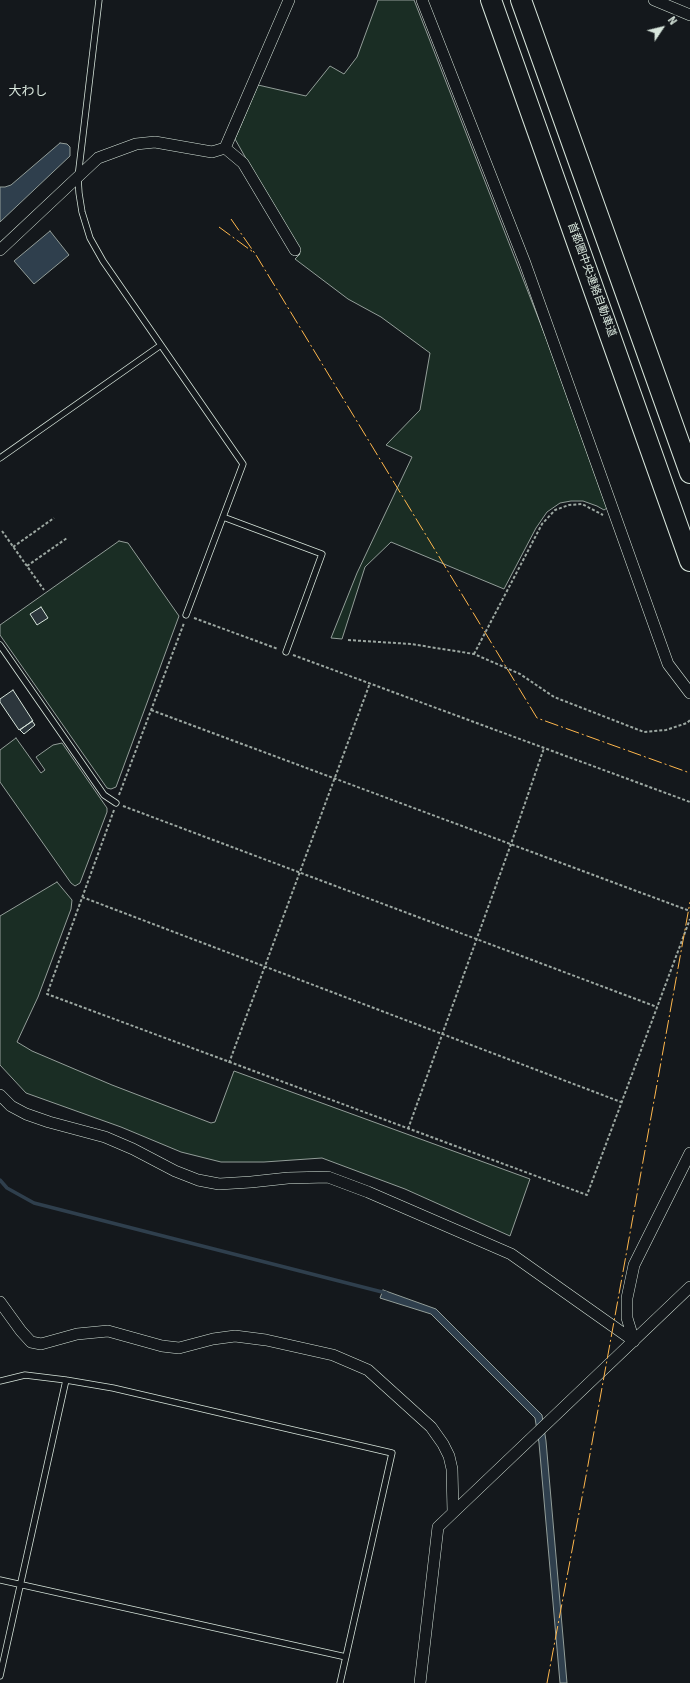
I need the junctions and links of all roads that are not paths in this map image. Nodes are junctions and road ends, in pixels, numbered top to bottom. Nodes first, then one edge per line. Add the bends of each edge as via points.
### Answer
1 (100, 0) edge
2 (289, 0) edge
3 (422, 0) edge
4 (488, 0) edge
5 (492, 0) edge
6 (521, 0) edge
7 (654, 0) edge
8 (690, 15) edge
9 (507, 45) junction
10 (225, 148) junction
11 (78, 177) junction
12 (0, 250) edge
13 (294, 250) dead end
14 (161, 345) junction
15 (0, 458) edge
16 (690, 473) edge
17 (223, 517) junction
18 (690, 561) edge
19 (186, 615) road end
20 (0, 645) edge
21 (286, 652) dead end
22 (688, 688) edge
23 (116, 803) road end
24 (0, 1095) edge
25 (690, 1153) edge
26 (690, 1287) edge
27 (0, 1302) edge
28 (634, 1341) junction
29 (66, 1380) junction
30 (0, 1381) edge
31 (453, 1512) junction
32 (0, 1580) edge
33 (20, 1585) junction
34 (346, 1657) junction
35 (0, 1676) edge
36 (340, 1683) edge
37 (420, 1683) edge

1 - 11 lane
2 - 10 street
3 - 22 street via 525,264 668,664
4 - 9 highway
5 - 9 highway, 首都圏中央連絡自動車道
6 - 16 highway
7 - 8 street
9 - 18 highway, 首都圏中央連絡自動車道
10 - 11 street via 212,152 154,142 136,144 98,158
10 - 13 street via 243,163
11 - 12 street
11 - 14 lane via 82,212 90,238
14 - 15 lane
14 - 17 lane via 243,464
17 - 19 lane
17 - 21 lane via 322,554
20 - 23 lane via 104,795
24 - 28 street via 11,1106 26,1114 105,1137 198,1180 219,1184 328,1177 368,1192 510,1254
25 - 28 street via 634,1265 627,1298 627,1318
26 - 28 street
27 - 31 street via 31,1342 41,1344 78,1334 108,1331 162,1346 179,1348 235,1336 333,1355 368,1370 431,1427 443,1444 452,1469
28 - 31 street
29 - 30 lane via 26,1375
29 - 33 lane
29 - 34 lane via 113,1388 392,1453
31 - 37 street via 438,1527
32 - 33 lane
33 - 34 lane
33 - 35 lane
34 - 36 lane

